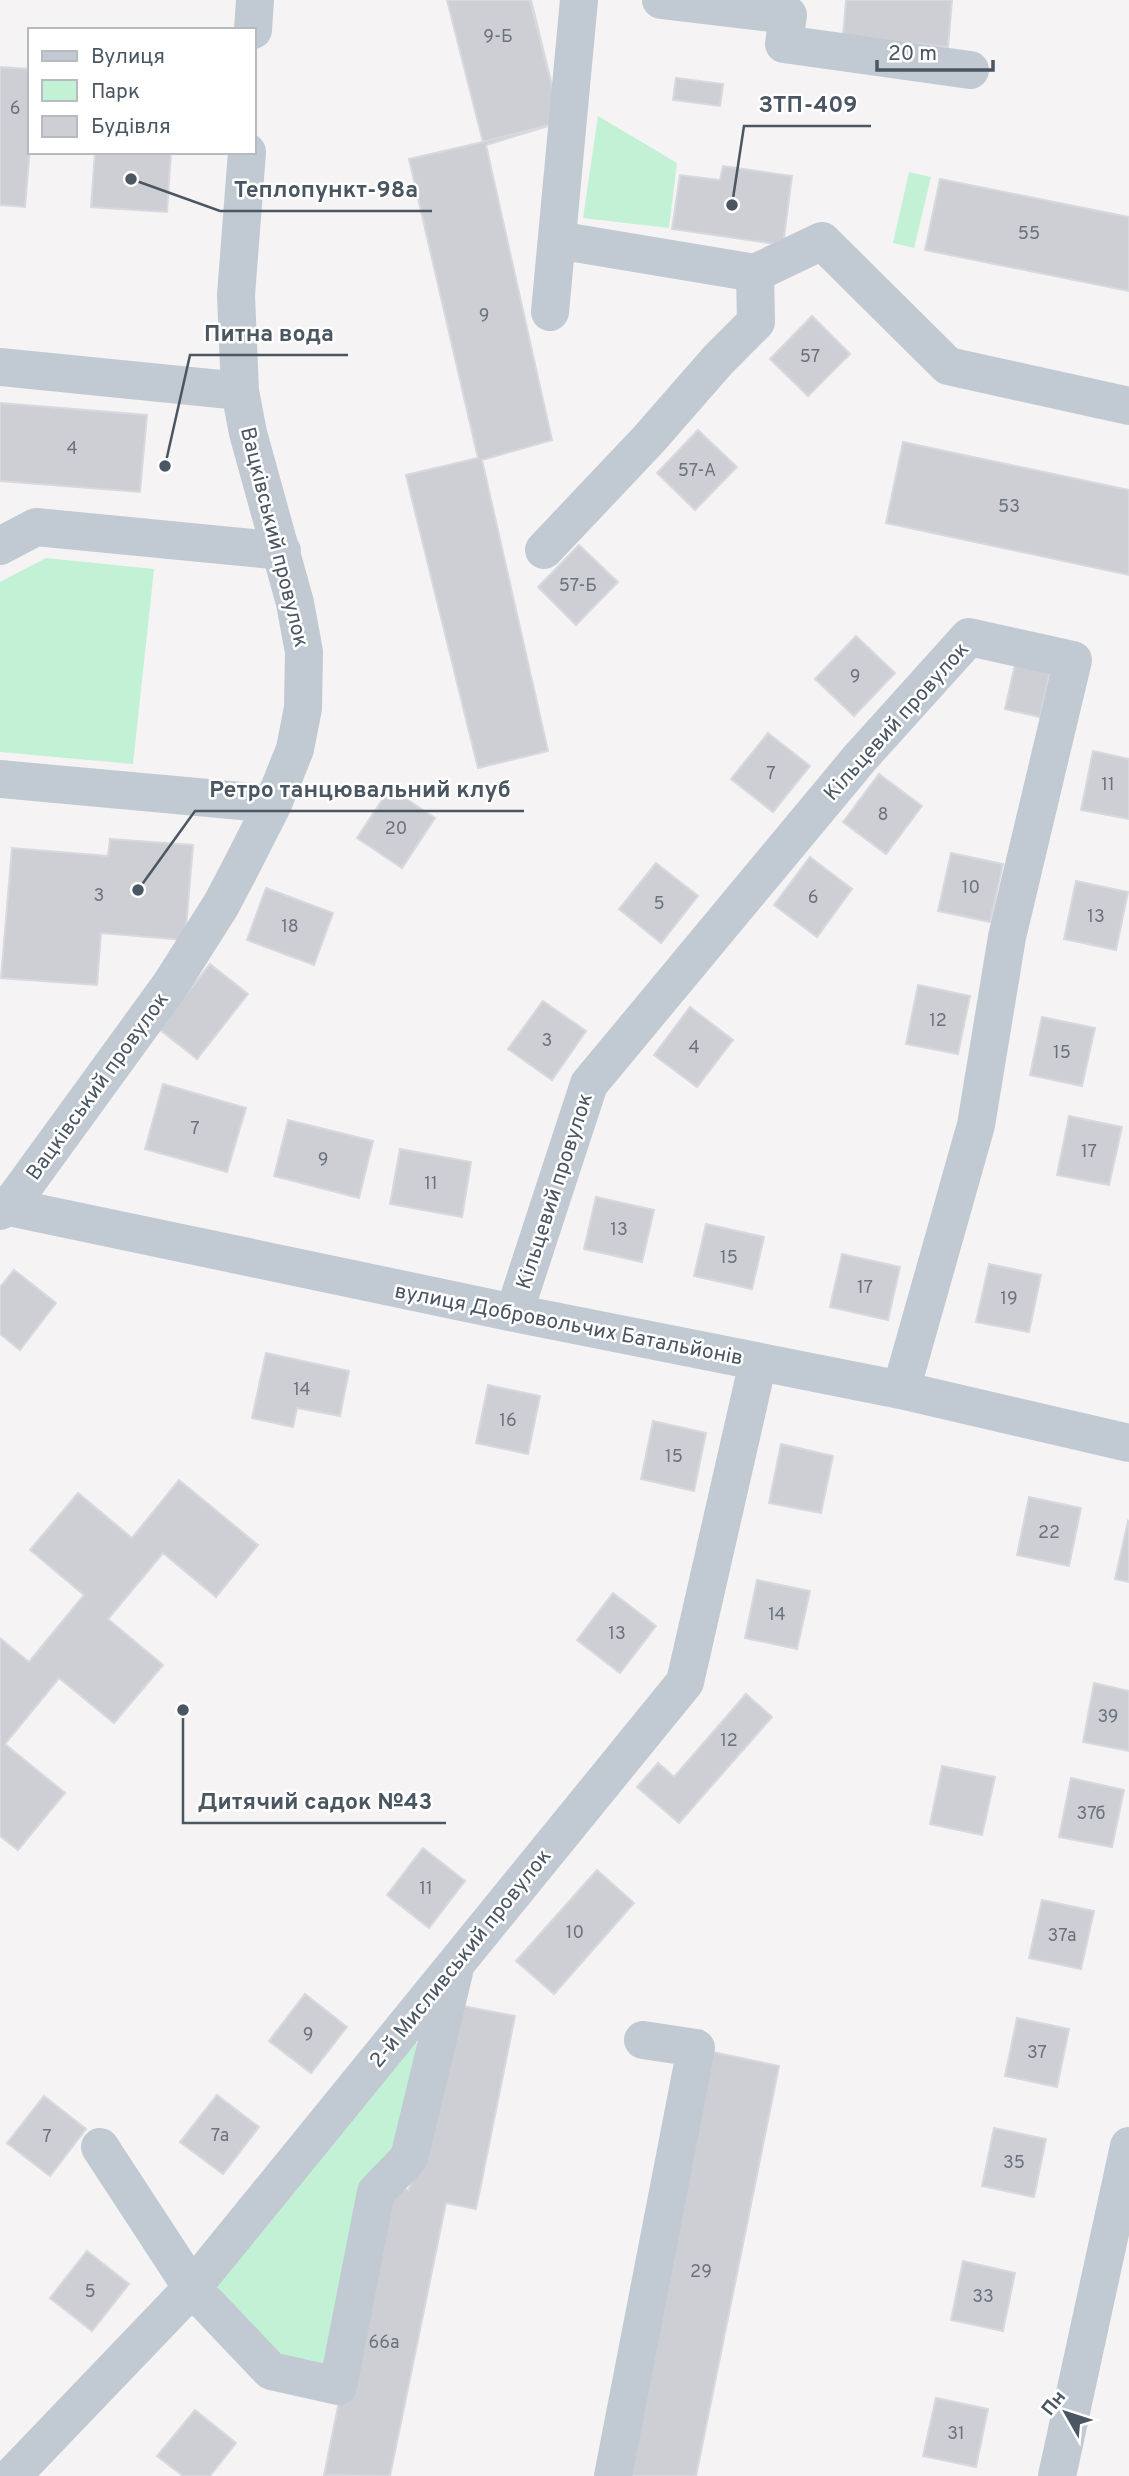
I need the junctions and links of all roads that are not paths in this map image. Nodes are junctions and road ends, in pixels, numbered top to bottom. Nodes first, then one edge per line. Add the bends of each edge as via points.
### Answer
1 (255, 0) edge
2 (579, 0) edge
3 (661, 0) edge
4 (253, 28) edge
5 (970, 70) dead end
6 (247, 154) edge
7 (557, 240) junction
8 (755, 273) junction
9 (550, 312) dead end
10 (0, 366) edge
11 (240, 391) junction
12 (1129, 406) edge
13 (0, 546) edge
14 (544, 550) dead end
15 (282, 551) junction
16 (0, 779) edge
17 (273, 804) junction
18 (2, 1202) edge
19 (514, 1313) junction
20 (758, 1362) junction
21 (901, 1390) junction
22 (1129, 1443) edge
23 (456, 1962) junction
24 (643, 2040) dead end
25 (1129, 2146) edge
26 (100, 2147) dead end
27 (192, 2288) junction
28 (12, 2476) edge
29 (613, 2476) edge
30 (1057, 2476) edge

1 - 4 street
2 - 7 street
3 - 5 street via 788,15 784,44
6 - 11 street, Вацківський провулок via 236,295
7 - 8 street
7 - 9 street
8 - 12 street via 822,241 948,366
8 - 14 street via 756,322
10 - 11 street
11 - 15 street, Вацківський провулок
13 - 15 street via 36,527
15 - 17 street, Вацківський провулок via 304,652 303,708 295,749
16 - 17 street
17 - 18 street, Вацківський провулок via 221,905 172,984
18 - 19 street, вулиця Добровольчих Батальйонів
19 - 20 street, вулиця Добровольчих Батальйонів
19 - 21 street, Кільцевий провулок via 589,1084 859,759 969,637 1073,660 1007,937 976,1125
20 - 21 street, вулиця Добровольчих Батальйонів
20 - 23 street, 2-й Мисливський провулок via 685,1682
21 - 22 street, вулиця Добровольчих Батальйонів
23 - 27 street, 2-й Мисливський провулок
23 - 27 street via 409,2158 376,2192 338,2386 271,2371
24 - 29 street via 696,2048
25 - 30 street
26 - 27 street
27 - 28 street, 2-й Мисливський провулок

